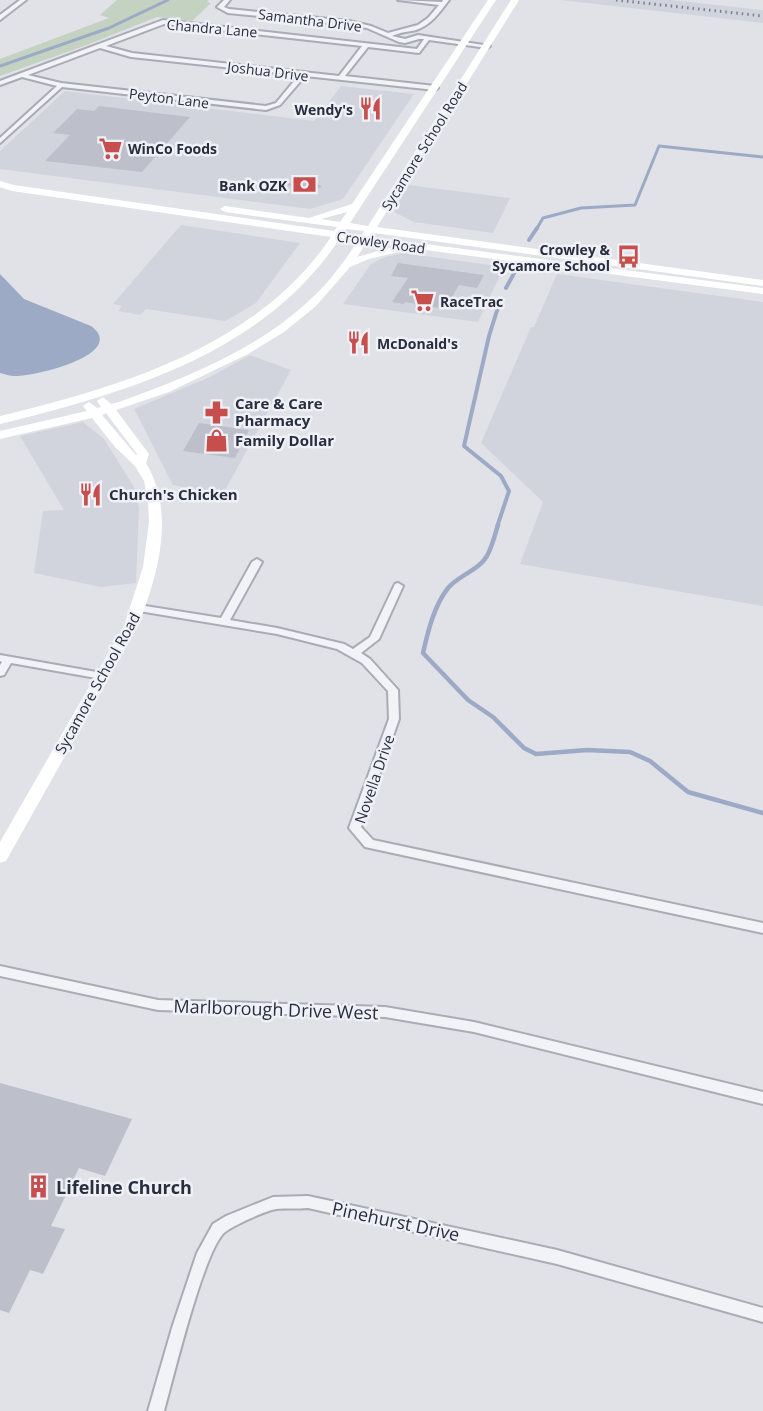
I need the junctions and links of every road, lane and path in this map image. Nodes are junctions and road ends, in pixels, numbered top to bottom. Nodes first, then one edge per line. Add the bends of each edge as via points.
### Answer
1 (23, 0) edge
2 (227, 0) edge
3 (401, 0) edge
4 (492, 0) edge
5 (516, 0) edge
6 (444, 2) edge
7 (0, 18) edge
8 (408, 30) junction
9 (389, 35) junction
10 (418, 37) junction
11 (407, 41) junction
12 (425, 41) junction
13 (367, 44) junction
14 (101, 46) junction
15 (463, 46) junction
16 (485, 48) junction
17 (23, 75) junction
18 (302, 75) junction
19 (340, 79) junction
20 (0, 83) edge
21 (61, 85) junction
22 (435, 88) junction
23 (403, 137) junction
24 (2, 138) edge
25 (428, 140) junction
26 (0, 183) edge
27 (36, 191) junction
28 (132, 197) junction
29 (357, 206) junction
30 (382, 211) junction
31 (301, 219) junction
32 (345, 225) junction
33 (289, 229) junction
34 (371, 229) junction
35 (411, 234) junction
36 (338, 236) junction
37 (364, 239) junction
38 (421, 247) junction
39 (321, 259) junction
40 (347, 264) junction
41 (763, 283) edge
42 (763, 291) edge
43 (274, 307) junction
44 (265, 338) junction
45 (224, 340) junction
46 (98, 394) junction
47 (83, 399) junction
48 (109, 408) junction
49 (94, 413) junction
50 (0, 420) edge
51 (0, 435) edge
52 (140, 463) junction
53 (257, 562) dead end
54 (398, 586) dead end
55 (139, 608) junction
56 (224, 622) junction
57 (353, 654) junction
58 (4, 659) edge
59 (0, 673) edge
60 (102, 676) junction
61 (0, 856) edge
62 (763, 928) edge
63 (0, 971) edge
64 (763, 1098) edge
65 (763, 1315) edge
66 (156, 1411) edge

1 - 7 street
2 - 9 street, Samantha Drive via 220,7 228,11 368,27
3 - 6 street
4 - 15 main road, Sycamore School Road
5 - 16 main road, Sycamore School Road
6 - 8 street via 427,23
8 - 9 street
8 - 10 street, Samantha Drive
9 - 11 street, Samantha Drive
10 - 11 street
10 - 12 street, Samantha Drive
11 - 12 street, Samantha Drive
12 - 13 street, Chandra Lane via 419,51
12 - 15 street, Samantha Drive
13 - 14 street, Chandra Lane via 174,22 152,25
13 - 19 street
14 - 17 street, Chandra Lane
14 - 18 street, Joshua Drive via 131,55
15 - 16 street, Samantha Drive
15 - 22 main road, Sycamore School Road
16 - 25 main road, Sycamore School Road
17 - 20 street, Chandra Lane
17 - 21 street, Peyton Lane
18 - 19 street, Joshua Drive
18 - 21 street, Peyton Lane via 278,104 266,108
19 - 22 street, Joshua Drive
21 - 24 street
22 - 23 main road, Sycamore School Road
23 - 25 main road
23 - 29 main road, Sycamore School Road
25 - 30 main road, Sycamore School Road
26 - 27 main road, Crowley Road
26 - 28 main road, Crowley Road
27 - 28 main road
27 - 33 main road, Crowley Road
28 - 31 main road, Crowley Road
29 - 31 main road
29 - 32 main road, Sycamore School Road
30 - 34 main road, Sycamore School Road
30 - 35 main road via 389,223
31 - 32 main road, Crowley Road
32 - 34 main road, Crowley Road
32 - 36 main road, Sycamore School Road
33 - 36 main road, Crowley Road
33 - 39 main road via 316,244
34 - 35 main road, Crowley Road
34 - 37 main road, Sycamore School Road
35 - 41 main road, Crowley Road
36 - 37 main road, Crowley Road
36 - 39 main road, Sycamore School Road
37 - 38 main road, Crowley Road
37 - 40 main road, Sycamore School Road
38 - 40 main road via 386,250
38 - 42 main road, Crowley Road
39 - 43 main road, Sycamore School Road
40 - 44 main road, Sycamore School Road via 314,303
43 - 44 main road via 263,328
43 - 45 main road, Sycamore School Road
44 - 45 main road
44 - 48 main road, Sycamore School Road via 203,372
45 - 46 main road, Sycamore School Road via 166,369
46 - 47 main road
46 - 48 main road, Sycamore School Road
47 - 49 main road, Sycamore School Road
47 - 50 main road
48 - 49 main road
48 - 52 main road, Sycamore School Road via 143,454
49 - 51 main road
49 - 52 main road, Sycamore School Road
52 - 55 main road, Sycamore School Road via 156,510 152,558
53 - 56 street
54 - 57 street via 374,639
55 - 56 street, Novella Drive
55 - 60 main road, Sycamore School Road
56 - 57 street, Novella Drive via 340,646
57 - 62 street, Novella Drive via 366,661 393,690 394,719 356,828 369,844
58 - 59 street
58 - 60 street
60 - 61 main road, Sycamore School Road
63 - 64 street, Marlborough Drive West via 158,1005 396,1014 474,1028
65 - 66 street, Pinehurst Drive via 557,1257 309,1202 273,1203 218,1229 204,1252

